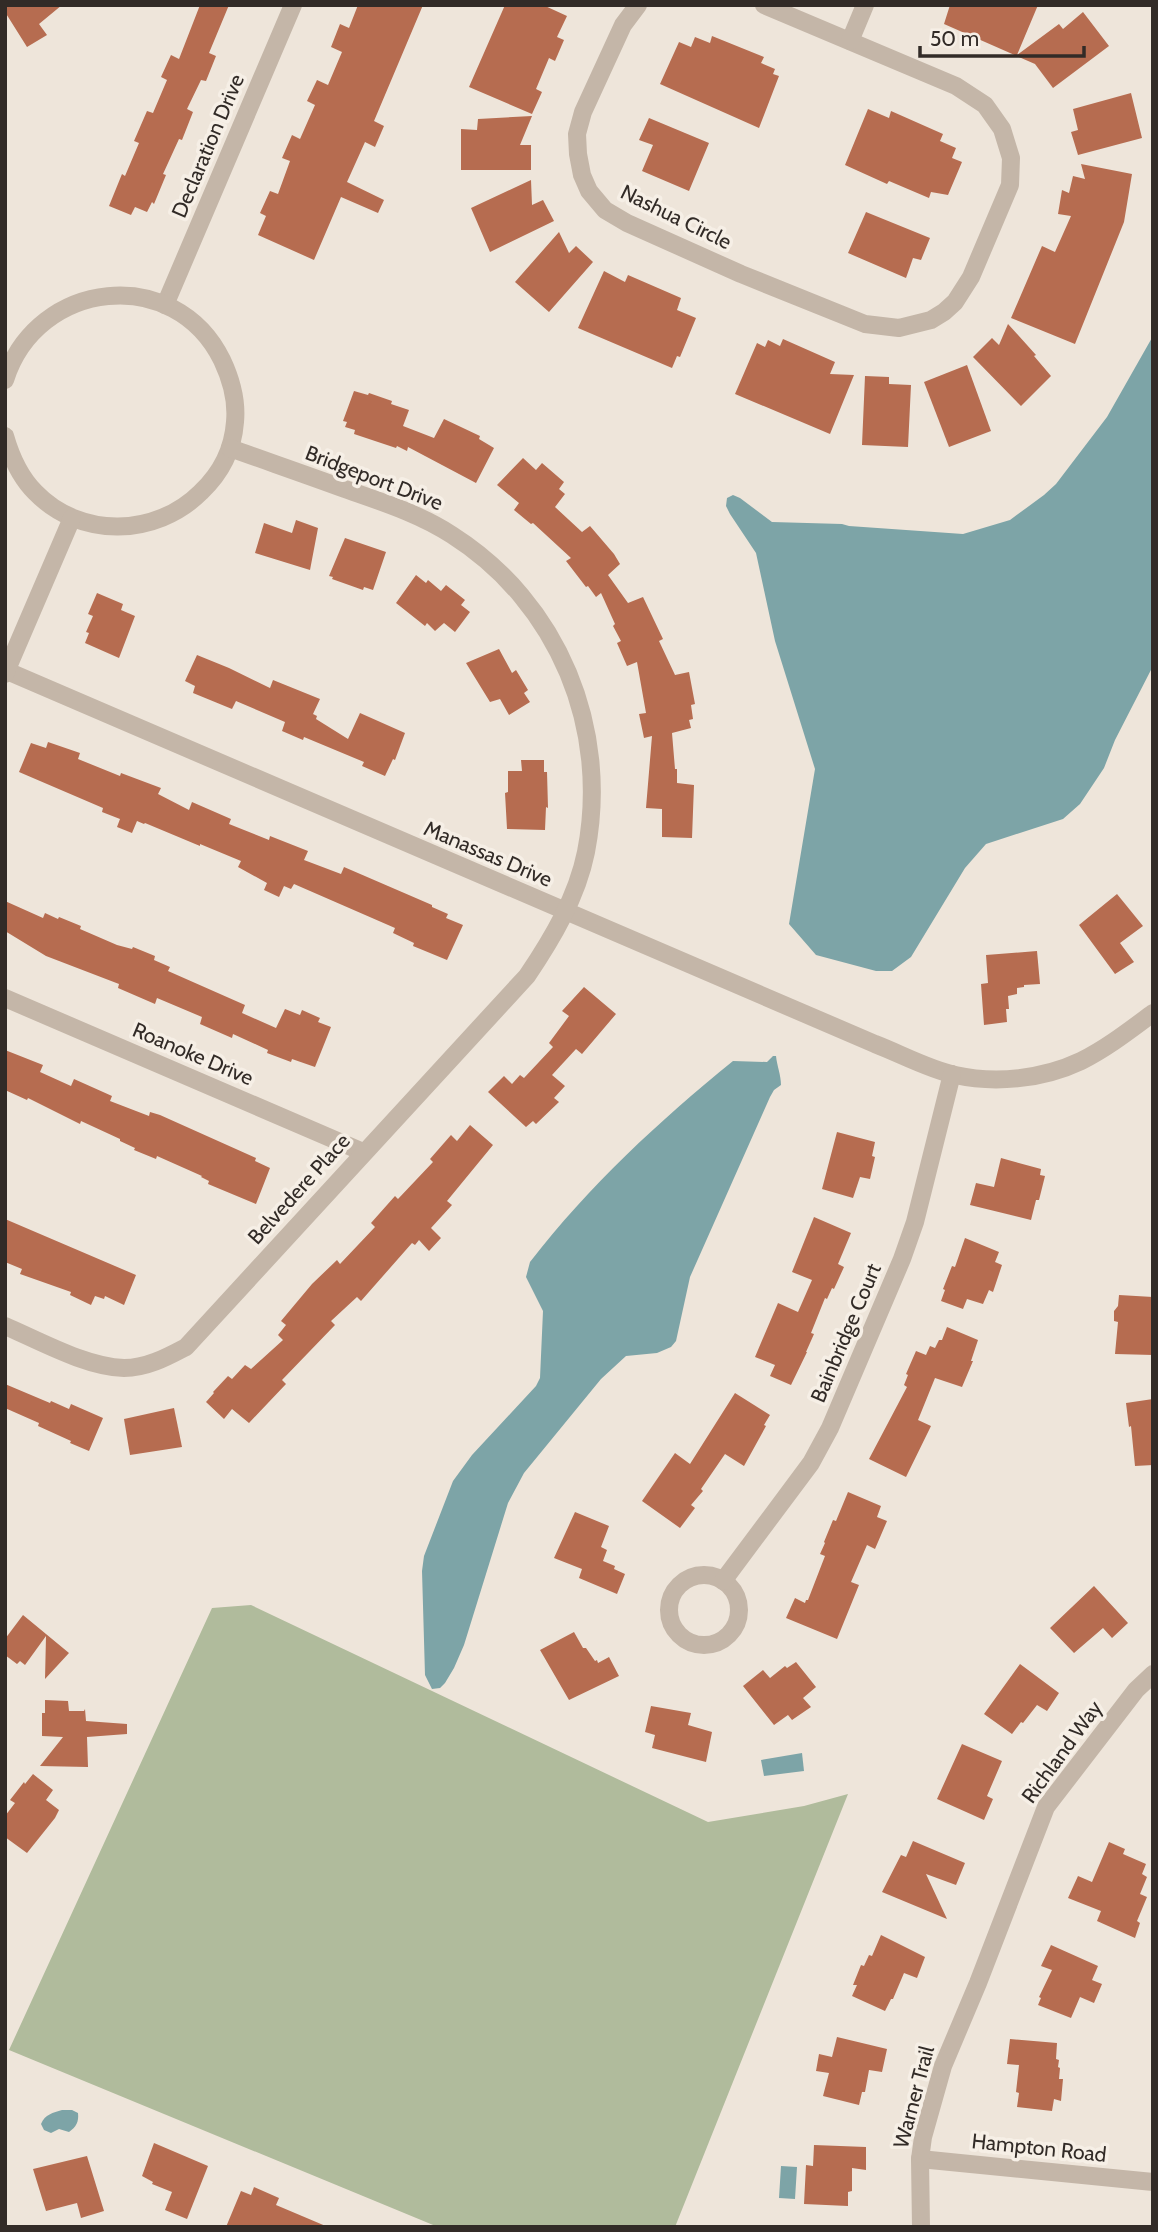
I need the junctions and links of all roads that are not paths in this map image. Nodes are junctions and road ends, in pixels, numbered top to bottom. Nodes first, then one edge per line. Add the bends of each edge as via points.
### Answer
1 (293, 5) edge
2 (638, 5) edge
3 (764, 5) edge
4 (865, 5) edge
5 (850, 41) junction
6 (165, 305) junction
7 (7, 368) edge
8 (5, 436) edge
9 (230, 448) junction
10 (72, 519) junction
11 (6, 672) edge
12 (564, 911) junction
13 (5, 998) edge
14 (1153, 1013) edge
15 (952, 1074) junction
16 (363, 1152) junction
17 (5, 1326) edge
18 (723, 1581) dead end
19 (1153, 1674) edge
20 (978, 1983) joint
21 (920, 2159) junction
22 (1153, 2182) edge
23 (921, 2227) edge

1 - 6 street, Declaration Drive
2 - 5 street, Nashua Circle via 623,25 577,134 582,175 589,191 616,216 741,274 866,324 899,328 931,320 964,291 1010,185 1011,158 1002,129 985,105 956,86
3 - 5 street
4 - 5 street
6 - 7 street via 114,295 70,305 31,332
6 - 9 street via 202,331 228,372 235,398
8 - 10 street via 10,454 34,492
9 - 10 street via 211,482 171,515 119,527
9 - 12 street, Bridgeport Drive via 386,503 451,534 494,566 540,620 579,698 590,754 586,853
10 - 11 street
11 - 12 street, Manassas Drive
12 - 15 street, Manassas Drive
12 - 16 street, Belvedere Place via 527,976
13 - 16 street, Roanoke Drive
14 - 15 street, Manassas Drive via 1080,1061 1041,1075 1005,1079
15 - 18 street, Bainbridge Court via 915,1222 830,1428 811,1463
16 - 17 street, Belvedere Place via 186,1347 168,1357 126,1368 108,1366
19 - 20 street, Richland Way via 1046,1807
20 - 21 street, Warner Trail via 943,2066
21 - 22 street, Hampton Road
21 - 23 street, Warner Trail

